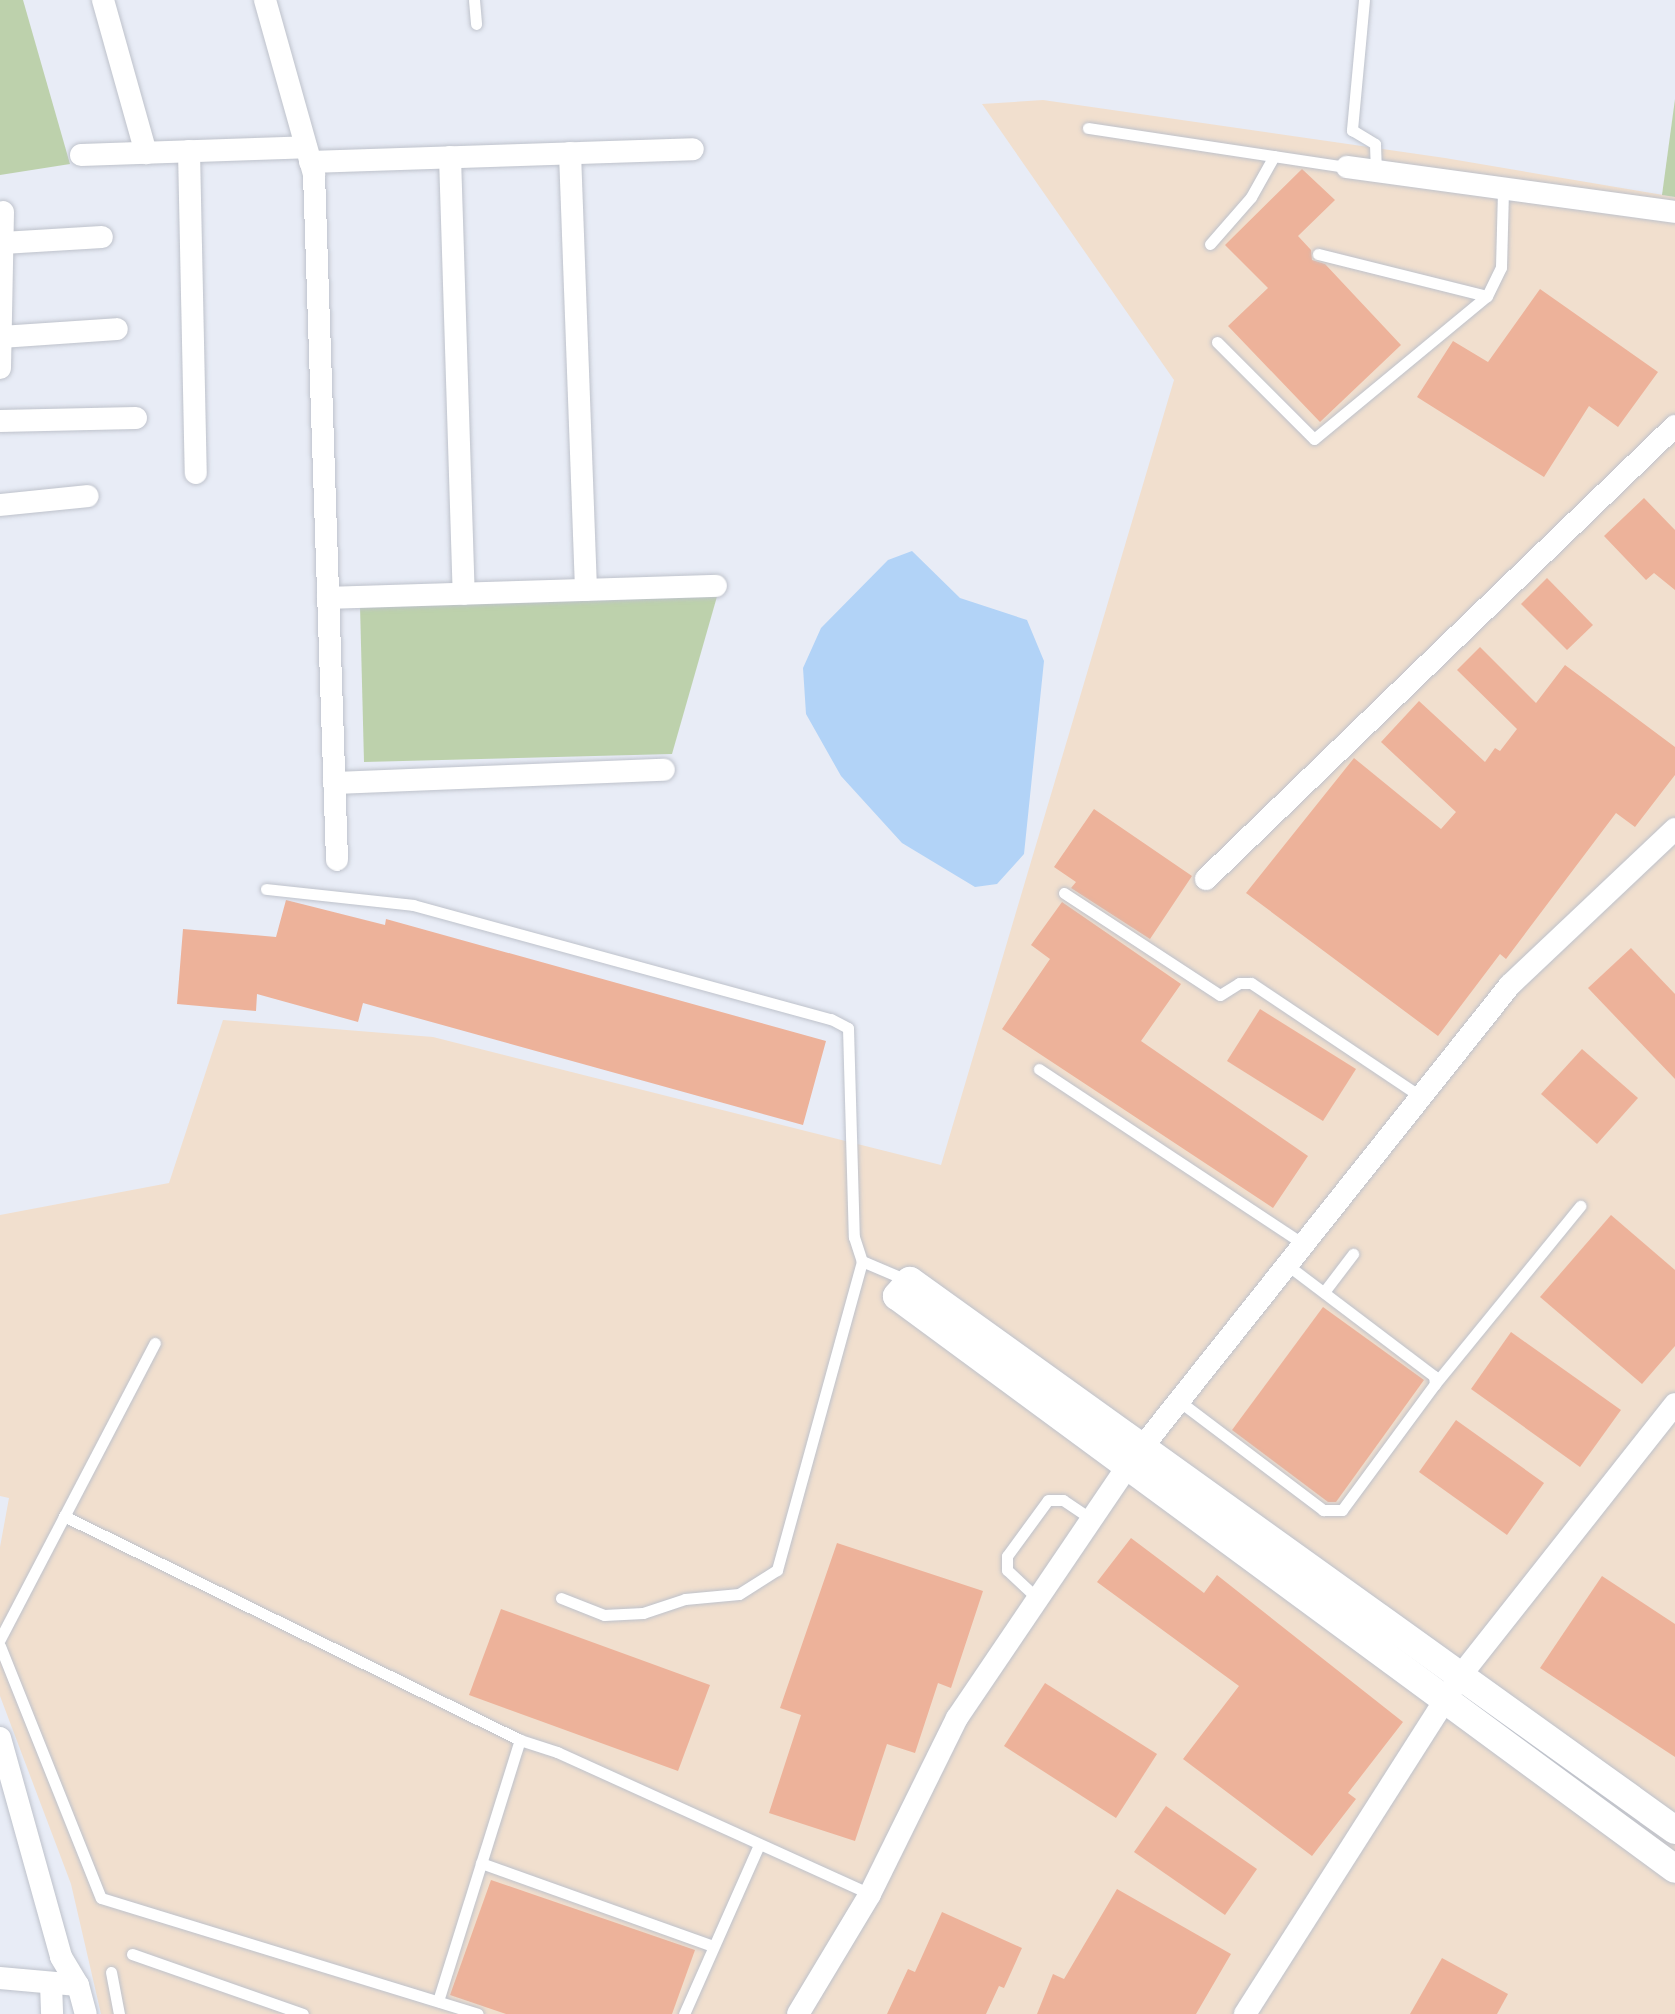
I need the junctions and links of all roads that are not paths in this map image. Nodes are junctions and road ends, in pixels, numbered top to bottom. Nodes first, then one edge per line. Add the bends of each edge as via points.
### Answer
1 (103, 0) edge
2 (265, 0) edge
3 (474, 0) edge
4 (1364, 0) edge
5 (476, 24) dead end
6 (1088, 128) dead end
7 (693, 149) dead end
8 (189, 151) junction
9 (146, 153) junction
10 (570, 153) junction
11 (308, 154) junction
12 (81, 155) dead end
13 (1274, 156) junction
14 (450, 157) junction
15 (1347, 167) joint
16 (1376, 171) junction
17 (1503, 188) junction
18 (3, 212) dead end
19 (1675, 212) edge
20 (102, 237) dead end
21 (3, 243) junction
22 (1210, 244) dead end
23 (1318, 254) dead end
24 (1487, 296) junction
25 (117, 329) dead end
26 (1, 337) edge
27 (1217, 342) dead end
28 (0, 368) edge
29 (136, 418) dead end
30 (0, 421) edge
31 (1675, 426) edge
32 (196, 473) dead end
33 (88, 496) dead end
34 (0, 505) edge
35 (716, 586) dead end
36 (586, 590) junction
37 (464, 594) junction
38 (328, 598) junction
39 (664, 770) dead end
40 (334, 783) junction
41 (1675, 829) edge
42 (337, 860) dead end
43 (1206, 879) dead end
44 (266, 889) dead end
45 (1064, 893) dead end
46 (1039, 1069) dead end
47 (1421, 1097) junction
48 (1580, 1206) dead end
49 (1303, 1244) junction
50 (1353, 1254) dead end
51 (862, 1261) junction
52 (1287, 1265) junction
53 (903, 1289) joint
54 (1324, 1292) junction
55 (155, 1343) dead end
56 (1435, 1384) junction
57 (1179, 1401) junction
58 (1675, 1404) edge
59 (1135, 1456) junction
60 (64, 1516) junction
61 (1091, 1519) junction
62 (561, 1598) dead end
63 (1038, 1599) junction
64 (0, 1639) edge
65 (0, 1646) edge
66 (1461, 1675) junction
67 (1447, 1700) junction
68 (0, 1738) edge
69 (520, 1740) junction
70 (1675, 1830) edge
71 (758, 1847) junction
72 (481, 1863) junction
73 (1675, 1869) edge
74 (870, 1894) junction
75 (713, 1946) junction
76 (132, 1954) dead end
77 (111, 1972) dead end
78 (0, 1978) edge
79 (51, 1983) junction
80 (78, 1985) junction
81 (438, 2001) junction
82 (52, 2014) edge
83 (86, 2014) edge
84 (119, 2014) edge
85 (303, 2014) edge
86 (478, 2014) edge
87 (684, 2014) edge
88 (798, 2014) edge
89 (1245, 2014) edge

1 - 9 street
2 - 11 street
3 - 5 lane
4 - 16 lane via 1352,130 1375,144
6 - 13 lane
7 - 10 street
8 - 9 street
8 - 11 street
8 - 32 street
9 - 12 street
10 - 14 street
10 - 36 street
11 - 14 street
11 - 38 street
13 - 15 lane
13 - 22 lane via 1251,197
14 - 37 street
15 - 16 street
16 - 17 street
17 - 19 street
17 - 24 lane via 1501,267
18 - 21 street
20 - 21 street
21 - 26 street
23 - 24 lane
24 - 27 lane via 1314,439
25 - 26 street
26 - 28 street
29 - 30 street
31 - 43 street
33 - 34 street
35 - 36 street
36 - 37 street
37 - 38 street
38 - 40 street
39 - 40 street
40 - 42 street
41 - 47 street via 1510,985
44 - 51 lane via 413,905 817,1014 848,1028 854,1237
45 - 47 lane via 1220,995 1239,983 1251,983
46 - 49 lane
47 - 49 street
48 - 56 lane
49 - 52 street
50 - 54 lane
51 - 53 lane
51 - 62 lane via 777,1570 739,1594 685,1599 643,1613 604,1615
52 - 54 lane
52 - 57 street
53 - 59 street
54 - 56 lane via 1430,1371
55 - 60 lane
56 - 57 lane via 1337,1513 1323,1510
57 - 59 street
58 - 66 street
59 - 61 street
59 - 66 street
59 - 67 street
60 - 64 lane
60 - 69 lane
61 - 63 street
61 - 63 lane via 1063,1500 1048,1500 1007,1556 1007,1570
63 - 74 street via 957,1718
65 - 81 lane via 101,1898
66 - 67 street
66 - 70 street
67 - 73 street
67 - 89 street
68 - 80 street via 61,1957
69 - 71 lane via 557,1752
69 - 72 lane
71 - 74 lane
71 - 75 lane
72 - 75 lane
72 - 81 lane
74 - 88 street
75 - 87 lane
76 - 85 lane
77 - 84 lane
78 - 79 street
79 - 80 street
79 - 82 street
80 - 83 street
81 - 86 lane

